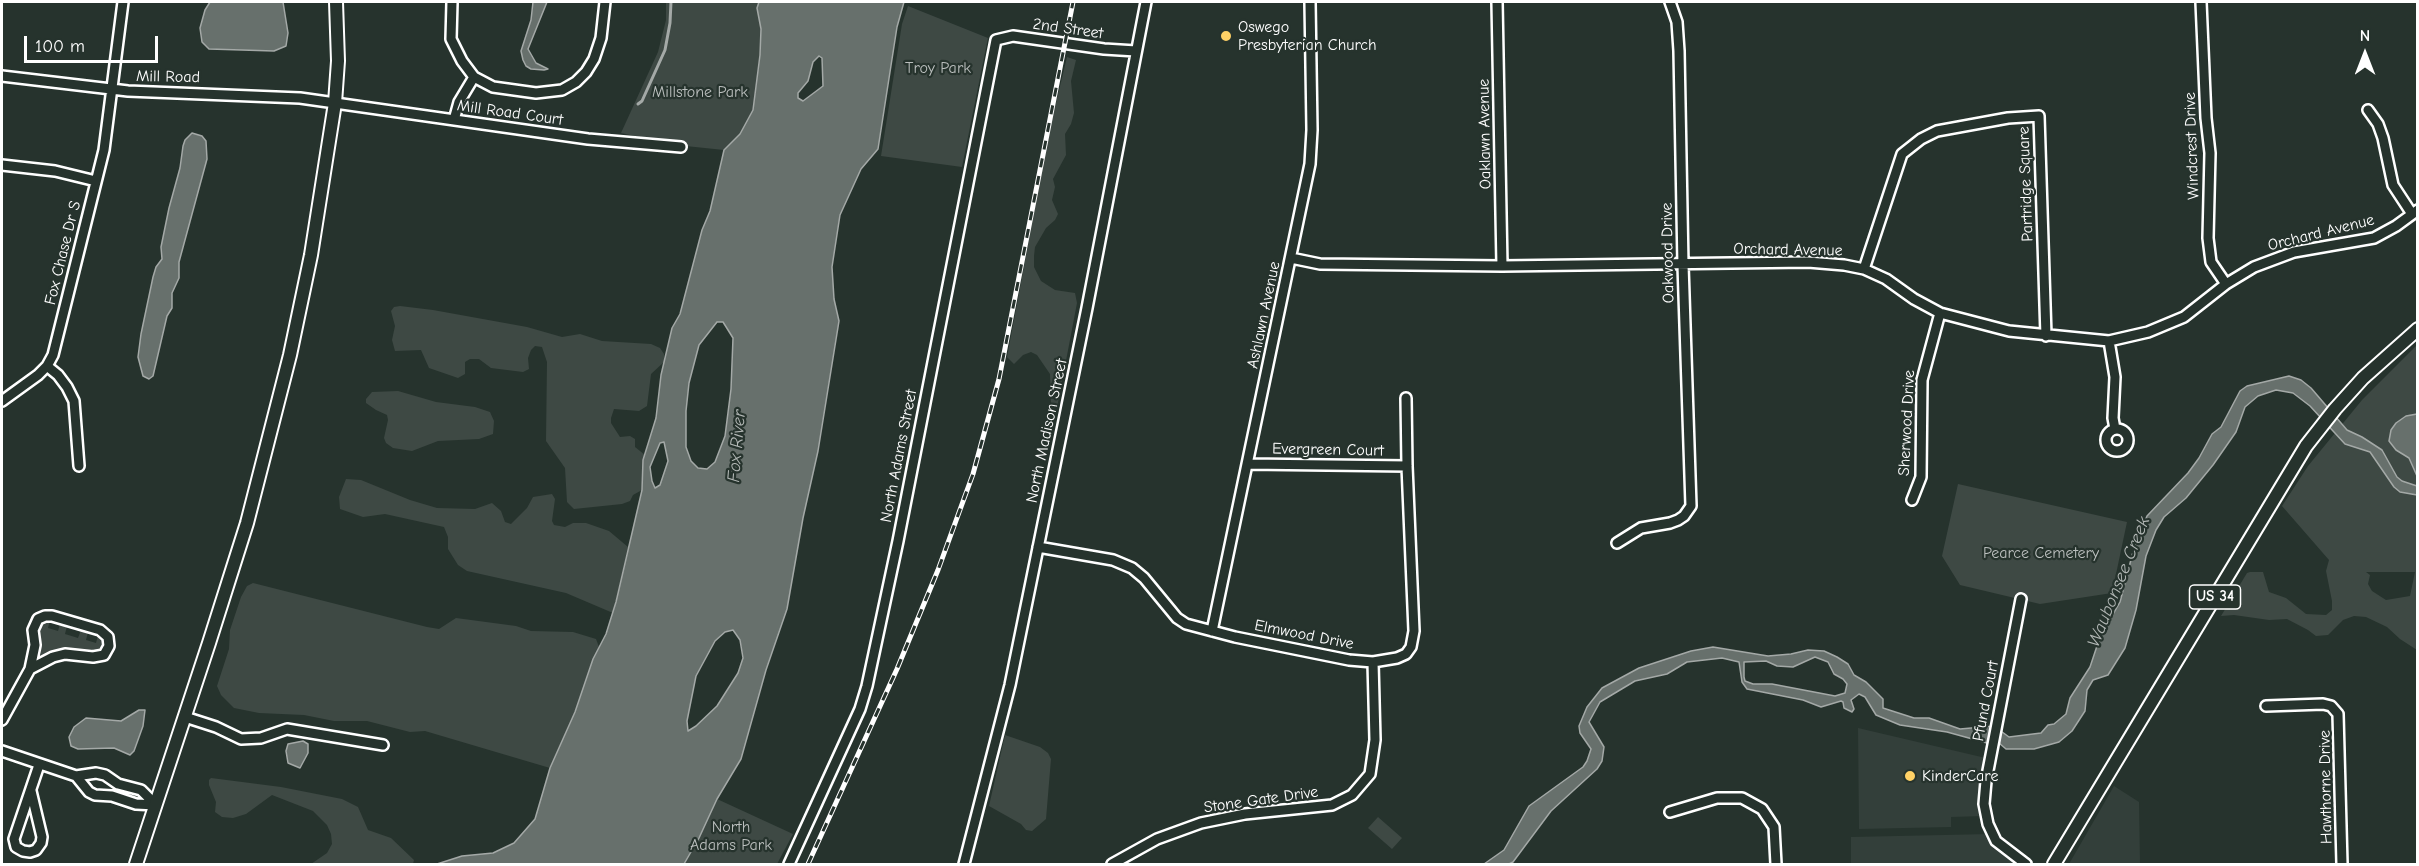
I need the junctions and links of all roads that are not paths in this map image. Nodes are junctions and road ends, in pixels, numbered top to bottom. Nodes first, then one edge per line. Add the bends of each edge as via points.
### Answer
1 (120, 2) edge
2 (336, 2) edge
3 (452, 2) edge
4 (605, 2) edge
5 (1146, 2) edge
6 (1310, 2) edge
7 (1497, 2) edge
8 (1671, 2) edge
9 (2201, 2) edge
10 (996, 40) joint
11 (1136, 51) junction
12 (2, 76) edge
13 (474, 77) junction
14 (113, 90) junction
15 (335, 103) junction
16 (2368, 110) dead end
17 (454, 120) junction
18 (681, 147) dead end
19 (2, 165) edge
20 (96, 181) junction
21 (2415, 212) edge
22 (1291, 258) junction
23 (1683, 265) junction
24 (1502, 266) junction
25 (1864, 268) junction
26 (2226, 284) junction
27 (1940, 313) junction
28 (2418, 329) edge
29 (2046, 336) junction
30 (2109, 341) junction
31 (47, 366) junction
32 (1406, 398) dead end
33 (2, 401) edge
34 (2115, 429) dead end
35 (1248, 464) junction
36 (79, 466) dead end
37 (1407, 466) junction
38 (1912, 500) dead end
39 (1617, 543) dead end
40 (1038, 547) junction
41 (2021, 599) dead end
42 (1212, 631) junction
43 (1373, 662) junction
44 (30, 669) junction
45 (2266, 706) dead end
46 (185, 717) junction
47 (2, 720) edge
48 (383, 745) dead end
49 (2, 751) edge
50 (39, 765) junction
51 (76, 776) junction
52 (31, 791) junction
53 (156, 805) junction
54 (1670, 812) dead end
55 (136, 864) edge
56 (789, 864) edge
57 (964, 864) edge
58 (1112, 864) edge
59 (1776, 864) edge
60 (2026, 864) edge
61 (2054, 864) edge
62 (2342, 864) edge

1 - 14 street, Fox Chase Dr S
2 - 15 main road
3 - 13 street via 451,39
4 - 13 street via 601,38 594,58 576,82 561,90 536,93 493,87
5 - 11 street, North Madison Street
6 - 22 street, Ashlawn Avenue via 1310,164
7 - 24 street, Oaklawn Avenue
8 - 23 street, Oakwood Drive via 1679,51
9 - 26 street, Windcrest Drive via 2210,153 2208,238 2211,262
10 - 11 street, 2nd Street via 1013,36
10 - 56 street, North Adams Street via 867,686
11 - 40 street, North Madison Street
12 - 14 street, Mill Road
13 - 17 street via 459,102
14 - 15 street, Mill Road via 246,94
14 - 20 street, Fox Chase Dr S
15 - 17 street, Mill Road Court
15 - 46 main road via 311,255 269,441
16 - 21 street via 2383,138 2393,185
17 - 18 street, Mill Road Court via 588,139
19 - 20 street
20 - 31 street, Fox Chase Dr S
21 - 26 street, Orchard Avenue via 2374,238 2294,252 2254,267
22 - 24 street, Orchard Avenue via 1320,264
22 - 35 street, Ashlawn Avenue
23 - 24 street, Orchard Avenue
23 - 25 street, Orchard Avenue via 1808,262
23 - 39 street, Oakwood Drive via 1691,506 1678,520 1641,528
25 - 27 street, Orchard Avenue
25 - 29 street, Partridge Square via 1902,154 1937,131 2008,118 2038,117
26 - 30 street, Orchard Avenue via 2184,317 2148,332
27 - 29 street, Orchard Avenue
27 - 38 street, Sherwood Drive via 1922,380 1921,477
28 - 61 main road, US 34 via 2384,357 2316,434
29 - 30 street, Orchard Avenue
30 - 34 street via 2115,377
31 - 33 street, Fox Chase Dr S
31 - 36 street via 68,387 74,401
32 - 37 street, Elmwood Drive
35 - 37 street, Evergreen Court
35 - 42 street, Ashlawn Avenue
37 - 43 street, Elmwood Drive via 1413,640 1406,654
40 - 42 street, Elmwood Drive via 1113,560 1132,568 1177,618
40 - 57 street, North Madison Street via 1000,728
41 - 60 street, Pfund Court via 1984,794 1988,824 1996,841
42 - 43 street, Elmwood Drive
43 - 58 street, Stone Gate Drive via 1375,740 1370,774 1352,795 1332,805 1201,823 1157,839
44 - 44 street via 65,654 104,656 108,637 100,630 45,616 34,624
44 - 47 street
45 - 62 street, Hawthorne Drive via 2323,704 2338,714
46 - 48 street via 241,740 287,729
46 - 53 main road
49 - 50 street
50 - 51 street
50 - 52 street
51 - 53 street via 95,795
51 - 53 street via 105,775 118,784 141,790
52 - 52 street via 14,839 16,847 30,852 36,850 42,837
53 - 55 main road
54 - 59 street via 1717,798 1742,798 1762,809 1774,827

